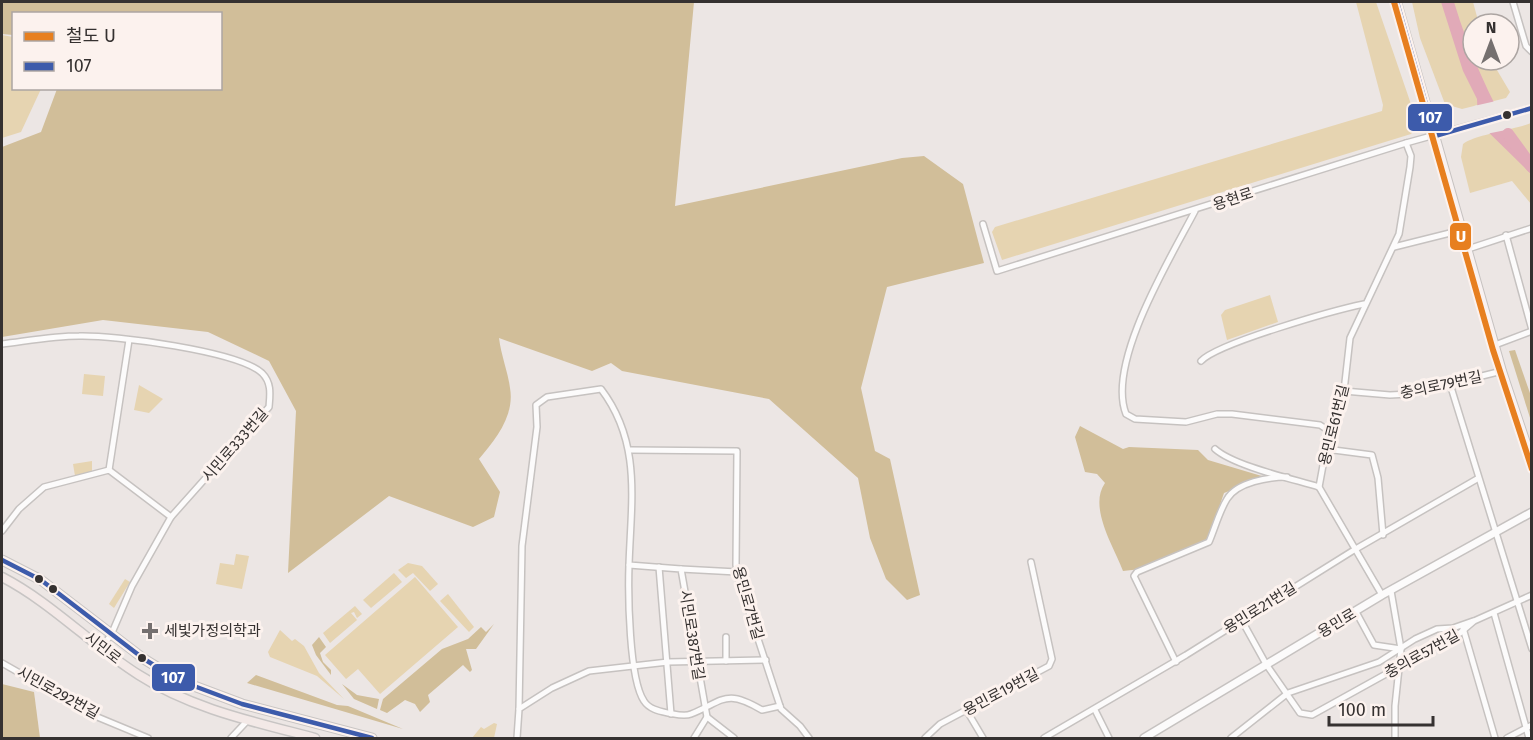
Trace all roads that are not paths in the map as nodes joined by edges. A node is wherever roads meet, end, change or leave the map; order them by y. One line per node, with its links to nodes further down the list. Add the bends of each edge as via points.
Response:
1 (1397, 2): 5 (main road)
2 (1514, 2): 3 (street, via 1526,46)
3 (1532, 52)
4 (1532, 108): 5 (street, 용현로)
5 (1435, 136): 6 (street, 용현로); 10 (main road)
6 (1406, 143): 7 (street, 용현로); 12 (street, 용민로61번길, via 1410,167)
7 (1195, 211): 8 (street, 용현로, via 997,271); 23 (street, via 1136,327 1123,392 1126,414 1135,419 1186,422 1232,414 1320,425)
8 (983, 224)
9 (1532, 228): 11 (street)
10 (1462, 230): 12 (street); 13 (main road)
11 (1506, 235): 13 (street); 15 (street)
12 (1394, 247): 14 (street, 용민로61번길)
13 (1468, 249): 18 (main road)
14 (1364, 304): 19 (street, via 1228,346 1208,353); 22 (street, 용민로61번길, via 1350,338)
15 (1532, 330): 18 (street)
16 (129, 340): 17 (street, 시민로333번길, via 77,336); 28 (street); 33 (street, 시민로333번길, via 238,360 262,373 270,386 270,407)
17 (2, 344)
18 (1495, 345): 20 (main road)
19 (1201, 361)
20 (1502, 370): 21 (street, 충의로79번길); 27 (main road)
21 (1450, 384): 22 (street, 충의로79번길, via 1390,395); 30 (street)
22 (1344, 392): 23 (street, 용민로61번길)
23 (1332, 433): 26 (street, 용민로61번길)
24 (1215, 449): 29 (street, via 1222,455)
25 (630, 450): 40 (street); 43 (street, 용민로7번길, via 737,452); 70 (street, via 626,432 601,389 546,398 537,405 537,437 522,546)
26 (1326, 450): 31 (street, 용민로61번길); 36 (street, via 1372,455)
27 (1532, 461)
28 (109, 470): 33 (street); 34 (street, via 44,487)
29 (1287, 477): 31 (street); 62 (street, via 1264,479 1233,491 1209,542 1134,576)
30 (1477, 479): 35 (street); 36 (street, 용민로21번길)
31 (1319, 487): 37 (street, 용민로61번길)
32 (1532, 512): 35 (street, 용민로)
33 (171, 517): 53 (street, 시민로333번길, via 132,586)
34 (2, 531)
35 (1494, 532): 45 (street, 용민로); 48 (street)
36 (1383, 535): 37 (street, 용민로21번길)
37 (1354, 550): 46 (street, 용민로61번길); 51 (street, 용민로21번길)
38 (2, 560): 53 (main road, 시민로, via 41,580)
39 (1031, 562): 72 (street, 용민로19번길, via 1052,659 1049,666)
40 (629, 565): 41 (street, 시민로387번길); 65 (street)
41 (659, 567): 42 (street, 시민로387번길); 60 (street)
42 (681, 569): 43 (street); 61 (street, 시민로387번길)
43 (737, 572): 58 (street, 용민로7번길)
44 (2, 577): 55 (main road, 시민로, via 54,610)
45 (1391, 591): 46 (street, 용민로); 56 (street)
46 (1382, 595): 49 (street, 용민로)
47 (1532, 595): 48 (street, 충의로57번길)
48 (1516, 602): 50 (street, 충의로57번길); 57 (street)
49 (1356, 612): 56 (street, via 1374,645); 64 (street, 용민로)
50 (1494, 613): 52 (street, 충의로57번길); 76 (street)
51 (1241, 619): 62 (street, 용민로21번길); 64 (street, 충의로57번길)
52 (1463, 627): 56 (street, via 1437,629); 66 (street, 충의로57번길); 92 (street)
53 (111, 635): 55 (street, 시민로333번길); 80 (main road, 시민로, via 194,687 242,704)
54 (726, 637): 59 (street)
55 (101, 648): 75 (main road, 시민로, via 172,694)
56 (1401, 649): 66 (street); 67 (street, via 1354,673)
57 (1532, 649)
58 (765, 660): 59 (street); 69 (street, 용민로7번길)
59 (726, 661): 61 (street)
60 (668, 662): 61 (street); 65 (street); 73 (street)
61 (698, 662): 68 (street, 시민로387번길)
62 (1176, 662): 71 (street, 용민로21번길)
63 (2, 663): 77 (street, 시민로292번길, via 95,716)
64 (1266, 664): 67 (street, 충의로57번길); 89 (street, 용민로)
65 (635, 665): 70 (street, via 581,674); 73 (street, via 639,692 645,703)
66 (1400, 666): 67 (street, 충의로57번길, via 1312,715 1300,712); 91 (street)
67 (1288, 693): 90 (street)
68 (705, 706): 69 (street, via 728,697 762,710); 73 (street, via 690,714); 74 (street, 시민로387번길)
69 (780, 706): 84 (street, 용민로7번길)
70 (519, 709): 81 (street)
71 (1095, 710): 87 (street, 용민로21번길); 88 (street)
72 (967, 711): 85 (street, 용민로19번길, via 940,724); 86 (street)
73 (671, 714)
74 (707, 717): 82 (street); 83 (street)
75 (248, 720): 78 (street); 79 (main road, 시민로)
76 (1529, 726): 93 (street); 94 (street)
77 (148, 738)
78 (231, 738)
79 (315, 738)
80 (372, 738)
81 (517, 738)
82 (694, 738)
83 (734, 738)
84 (809, 738)
85 (925, 738)
86 (983, 738)
87 (1044, 738)
88 (1109, 738)
89 (1144, 738)
90 (1231, 738)
91 (1395, 738)
92 (1495, 738)
93 (1507, 738)
94 (1529, 738)

